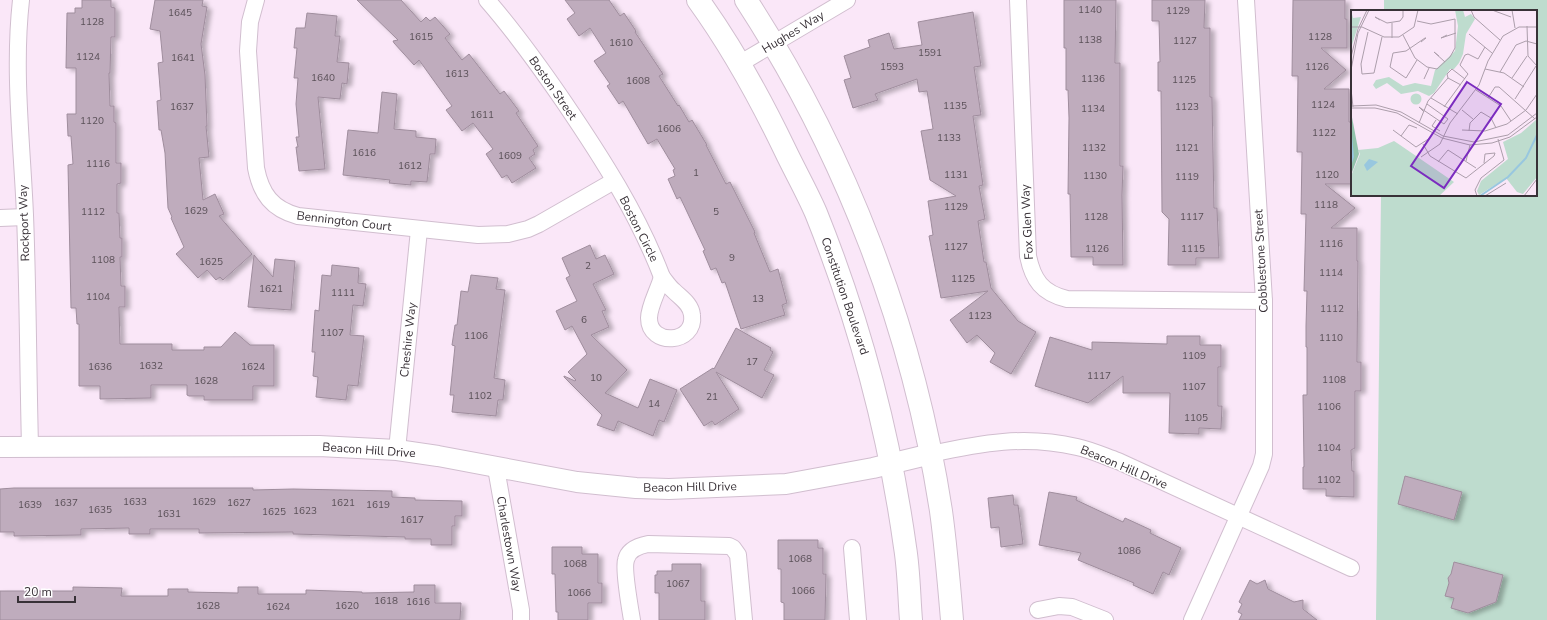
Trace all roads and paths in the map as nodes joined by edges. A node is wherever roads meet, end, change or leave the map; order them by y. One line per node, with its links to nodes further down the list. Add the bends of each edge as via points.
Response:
1 (21, 0): 12 (street, Rockport Way, via 18,49)
2 (256, 0): 14 (street, Bennington Court, via 248,35 248,66 256,168 258,179 267,197 278,208 298,216)
3 (487, 0): 11 (street, Boston Street, via 553,87)
4 (698, 0): 10 (main road, Constitution Boulevard)
5 (746, 0): 9 (main road)
6 (847, 0): 9 (street, Hughes Way)
7 (1018, 0): 16 (street, Fox Glen Way, via 1028,256 1030,268 1041,287 1067,299)
8 (1246, 0): 16 (street, Cobblestone Street)
9 (774, 43): 10 (street, Hughes Way); 20 (main road, via 806,102 862,222 894,309)
10 (739, 64): 21 (main road, Constitution Boulevard, via 768,115 818,218 867,361)
11 (614, 181): 14 (street, Bennington Court, via 553,216 518,232 493,235); 15 (street, Boston Circle, via 651,248)
12 (25, 217): 13 (street); 18 (street, Rockport Way)
13 (0, 218)
14 (420, 230): 19 (street, Cheshire Way)
15 (662, 277)
16 (1264, 301): 23 (street, Cobblestone Street, via 1264,454)
17 (0, 446): 18 (street, Beacon Hill Drive)
18 (30, 446): 19 (street, Beacon Hill Drive, via 319,446)
19 (397, 450): 22 (street, Beacon Hill Drive)
20 (931, 454): 21 (street, Beacon Hill Drive); 23 (street, Beacon Hill Drive, via 996,442 1046,442 1078,447 1118,461); 32 (main road, via 941,511)
21 (892, 463): 22 (street, Beacon Hill Drive, via 786,484 669,489 577,482); 31 (main road, Constitution Boulevard, via 905,548)
22 (496, 468): 27 (street, Charlestown Way)
23 (1238, 517): 25 (street, Beacon Hill Drive); 34 (street, Cobblestone Street)
24 (852, 548): 30 (street)
25 (1351, 568)
26 (1038, 610): 33 (street, via 1072,606)
27 (521, 620)
28 (632, 620): 29 (street, via 625,561 636,548 648,544 733,548 738,555)
29 (744, 620)
30 (858, 620)
31 (911, 620)
32 (952, 620)
33 (1105, 620)
34 (1192, 620)

